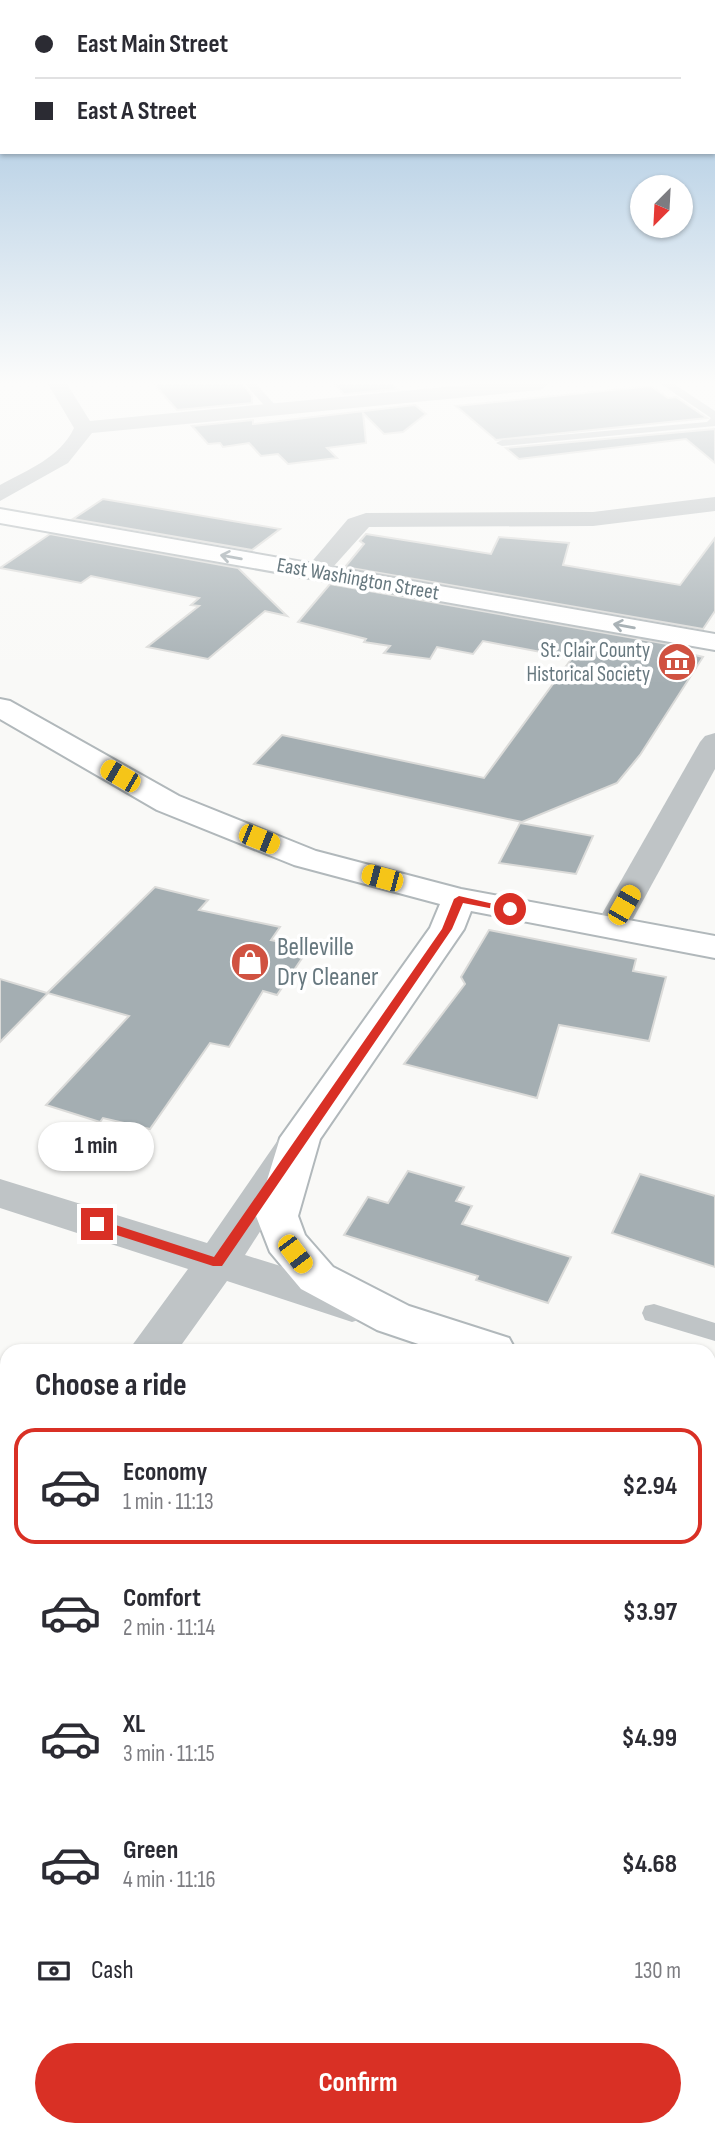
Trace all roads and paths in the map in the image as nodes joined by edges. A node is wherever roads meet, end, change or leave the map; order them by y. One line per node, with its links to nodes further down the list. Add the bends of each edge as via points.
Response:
1 (17, 484): 2 (street)
2 (0, 494)
3 (715, 504): 5 (street, via 593,519 366,520 356,524)
4 (0, 516): 5 (main road, East Washington Street, one-way to 4)
5 (315, 572): 6 (main road, East Washington Street, one-way to 5)
6 (715, 642)
7 (0, 707): 9 (main road, via 168,803 305,858)
8 (715, 743): 10 (street)
9 (459, 899): 10 (main road); 12 (main road, via 447,929)
10 (611, 928): 11 (main road)
11 (715, 947)
12 (300, 1138): 14 (street); 16 (main road, via 277,1216 285,1241 317,1278)
13 (0, 1193): 14 (street)
14 (217, 1262): 16 (street); 18 (street)
15 (654, 1312): 17 (lane)
16 (393, 1318): 19 (main road)
17 (715, 1332)
18 (156, 1344)
19 (473, 1344)

